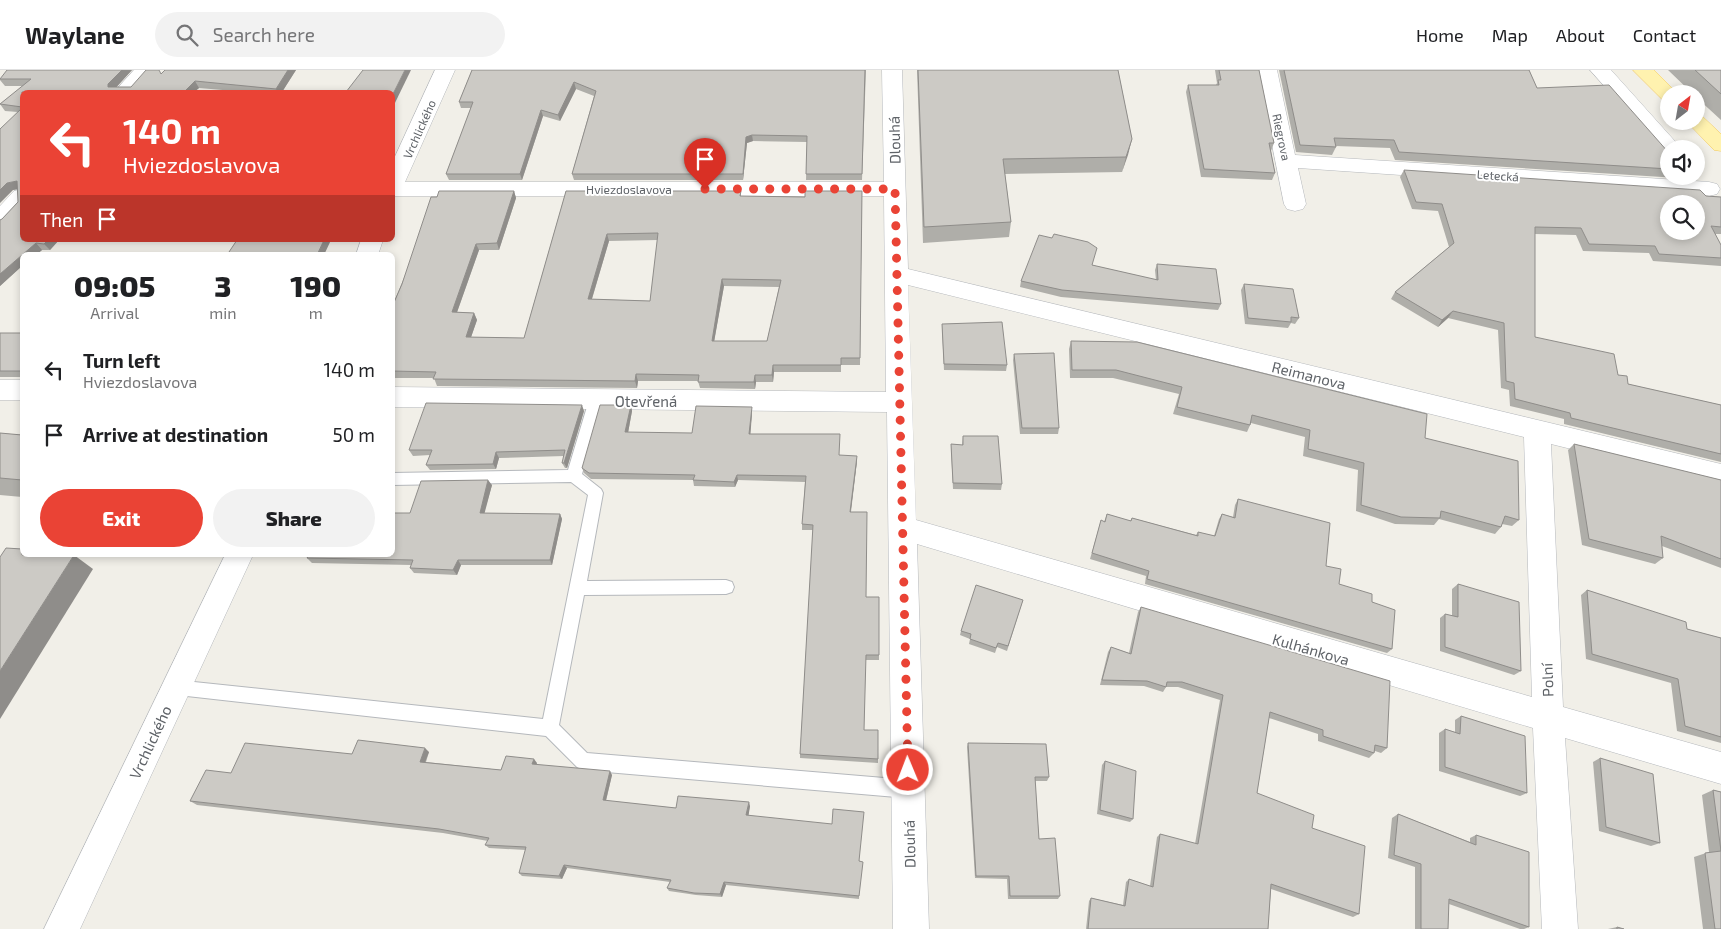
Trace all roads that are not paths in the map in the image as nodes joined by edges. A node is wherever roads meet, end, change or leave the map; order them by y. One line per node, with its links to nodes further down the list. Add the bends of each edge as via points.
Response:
1 (145, 70): 8 (street)
2 (445, 70): 14 (street, Vrchlického)
3 (892, 70): 16 (street, Dlouhá)
4 (1267, 70): 12 (street, Riegrova)
5 (1600, 70): 10 (street)
6 (1643, 70): 7 (main road)
7 (1660, 86)
8 (125, 90)
9 (1705, 130): 11 (main road)
10 (1664, 140)
11 (1721, 145)
12 (1287, 161): 13 (street, Letecká); 18 (street, Riegrova)
13 (1660, 180)
14 (395, 181)
15 (395, 188): 16 (street, Hviezdoslavova)
16 (895, 189): 20 (street, Dlouhá)
17 (20, 198): 19 (street)
18 (1296, 204)
19 (0, 219)
20 (897, 274): 25 (street, Dlouhá); 26 (street, Reimanova)
21 (0, 390): 22 (street)
22 (20, 390)
23 (395, 397): 24 (street, Otevřená)
24 (596, 400): 25 (street, Otevřená); 27 (lane)
25 (900, 402): 30 (street, Dlouhá)
26 (1537, 431): 28 (street, Reimanova); 35 (street, Polní)
27 (574, 476): 29 (lane); 33 (lane, via 596,493)
28 (1721, 476)
29 (395, 479)
30 (902, 528): 35 (street, Kulhánkova); 38 (street, Dlouhá)
31 (237, 557): 34 (street, Vrchlického)
32 (726, 587): 33 (lane)
33 (578, 588): 36 (lane)
34 (175, 688): 36 (lane); 39 (street, Vrchlického)
35 (1548, 719): 37 (street, Kulhánkova); 41 (street, Polní)
36 (550, 728): 38 (lane, via 583,762)
37 (1721, 768)
38 (908, 789): 40 (street, Dlouhá)
39 (62, 929)
40 (911, 929)
41 (1560, 929)

